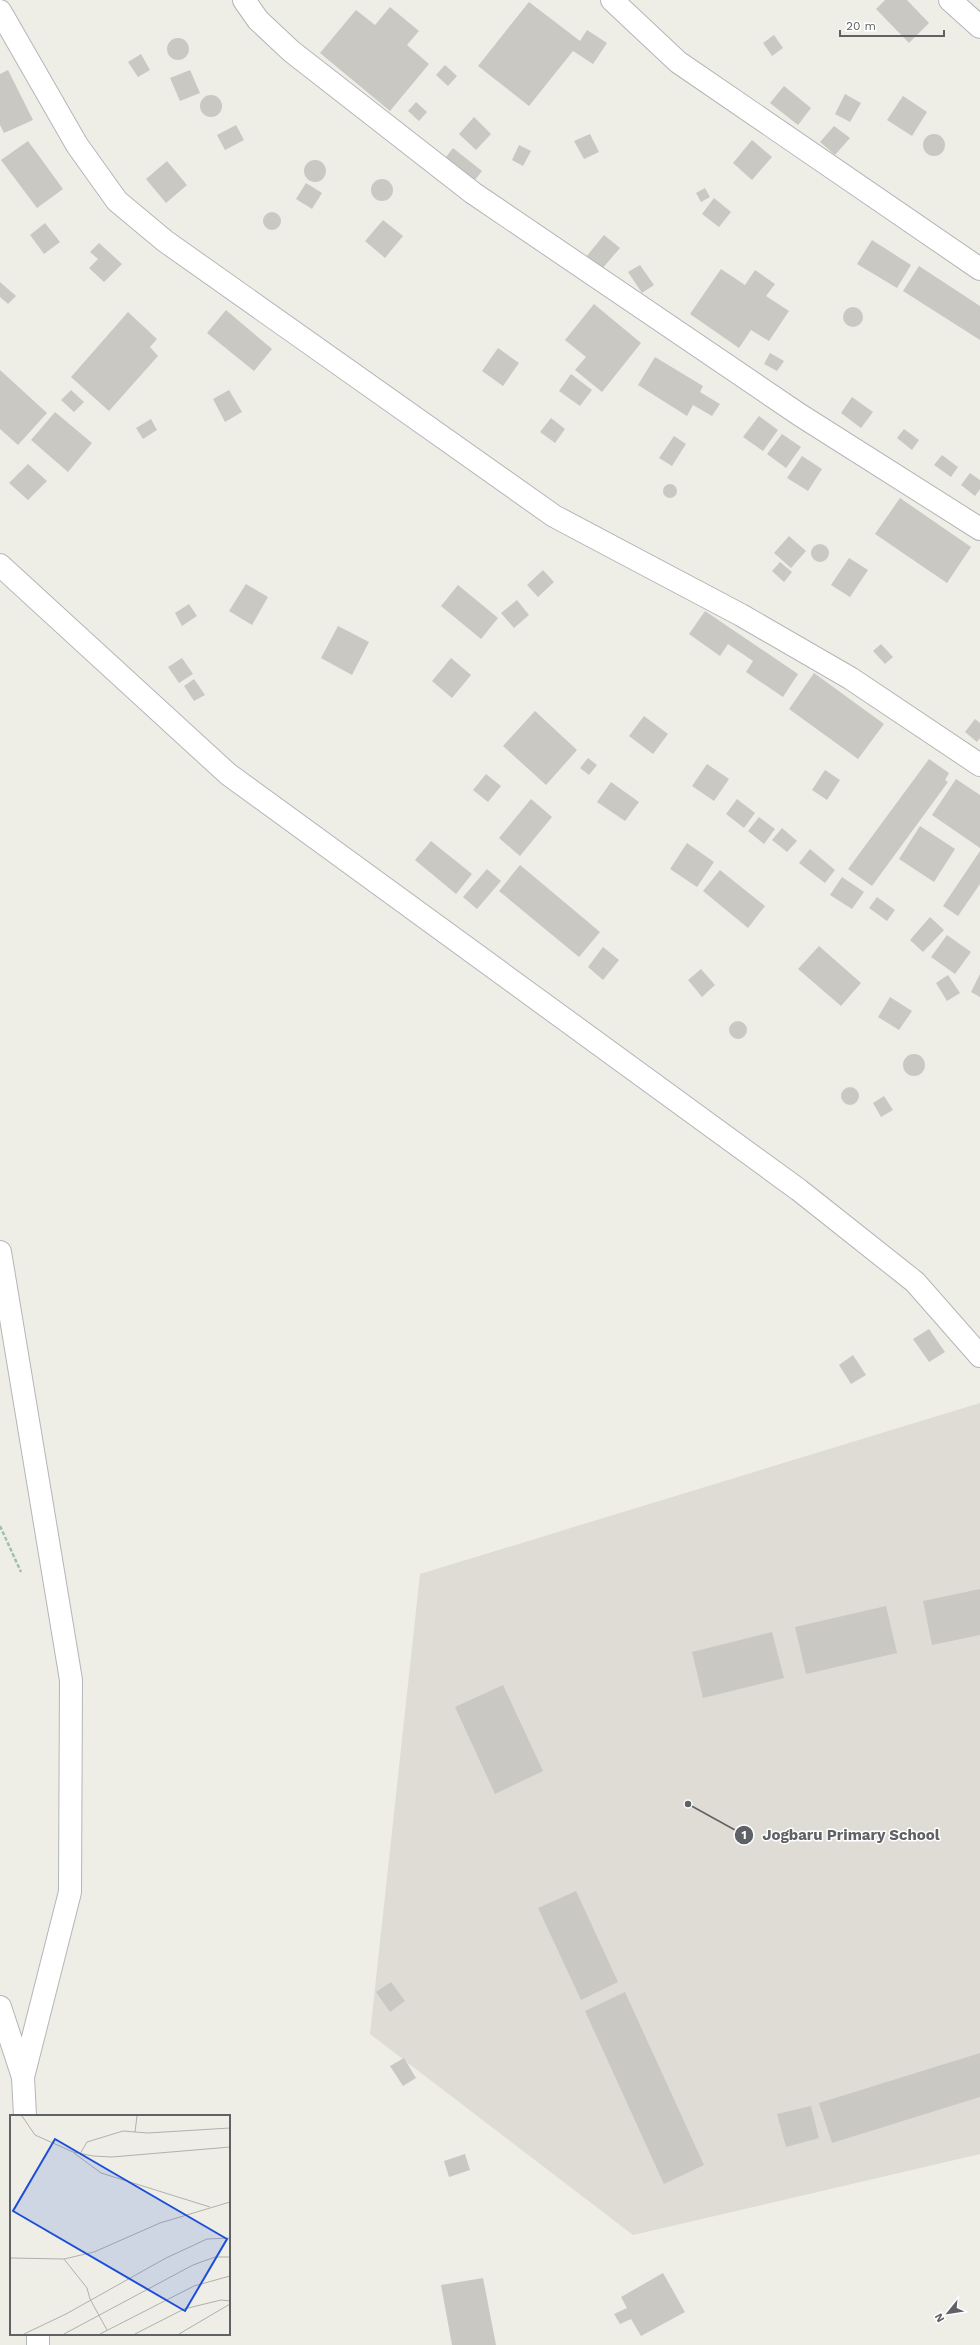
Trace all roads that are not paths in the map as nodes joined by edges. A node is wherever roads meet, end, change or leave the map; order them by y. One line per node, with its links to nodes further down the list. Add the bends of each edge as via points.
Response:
1 (244, 0): 7 (street, via 258,20 291,51 473,193 800,415)
2 (612, 0): 6 (street, via 678,62)
3 (950, 0): 5 (street)
4 (0, 11): 9 (street, via 77,145 116,200 165,241 554,516 741,615 850,678)
5 (980, 27)
6 (980, 269)
7 (980, 529)
8 (0, 565): 11 (street, via 228,774 799,1190 915,1282)
9 (980, 765)
10 (0, 1252): 13 (street, via 71,1680 70,1892)
11 (980, 1356)
12 (0, 2007): 13 (street)
13 (23, 2077): 14 (street)
14 (25, 2115)

